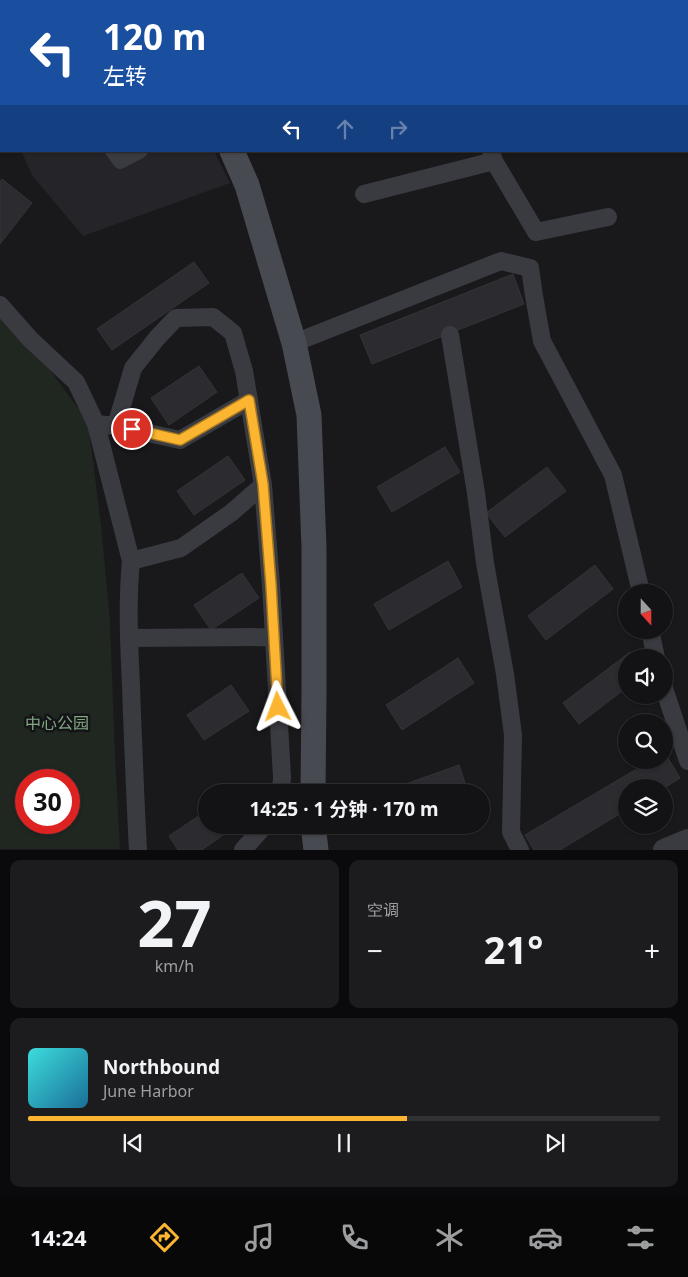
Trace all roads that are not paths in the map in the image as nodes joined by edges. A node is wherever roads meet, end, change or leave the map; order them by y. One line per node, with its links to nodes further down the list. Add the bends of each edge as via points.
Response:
1 (113, 152): 2 (street, via 120,162)
2 (139, 152)
3 (232, 152): 9 (main road, via 247,185)
4 (492, 156): 5 (street); 6 (street, via 536,232)
5 (364, 194)
6 (608, 217)
7 (0, 305): 11 (street, via 30,339 76,382)
8 (450, 335): 28 (street, via 485,563 506,674 512,735 511,832)
9 (294, 343): 15 (street, via 501,261 530,268 542,341 613,475); 21 (main road, via 309,415 314,548)
10 (249, 400): 12 (street, via 180,440); 12 (street, via 233,333 213,317 176,318 132,368); 13 (street)
11 (96, 424): 12 (street); 14 (street)
12 (116, 426)
13 (263, 484): 14 (street, via 231,513 181,548); 16 (street)
14 (131, 561): 17 (street)
15 (640, 584)
16 (274, 637): 17 (street); 20 (street)
17 (130, 638): 25 (street)
18 (669, 704): 19 (street)
19 (688, 761)
20 (282, 784)
21 (312, 784)
22 (257, 834): 26 (street)
23 (314, 834): 27 (main road)
24 (688, 840): 29 (street)
25 (138, 850)
26 (243, 850)
27 (316, 850)
28 (520, 850)
29 (664, 850)

